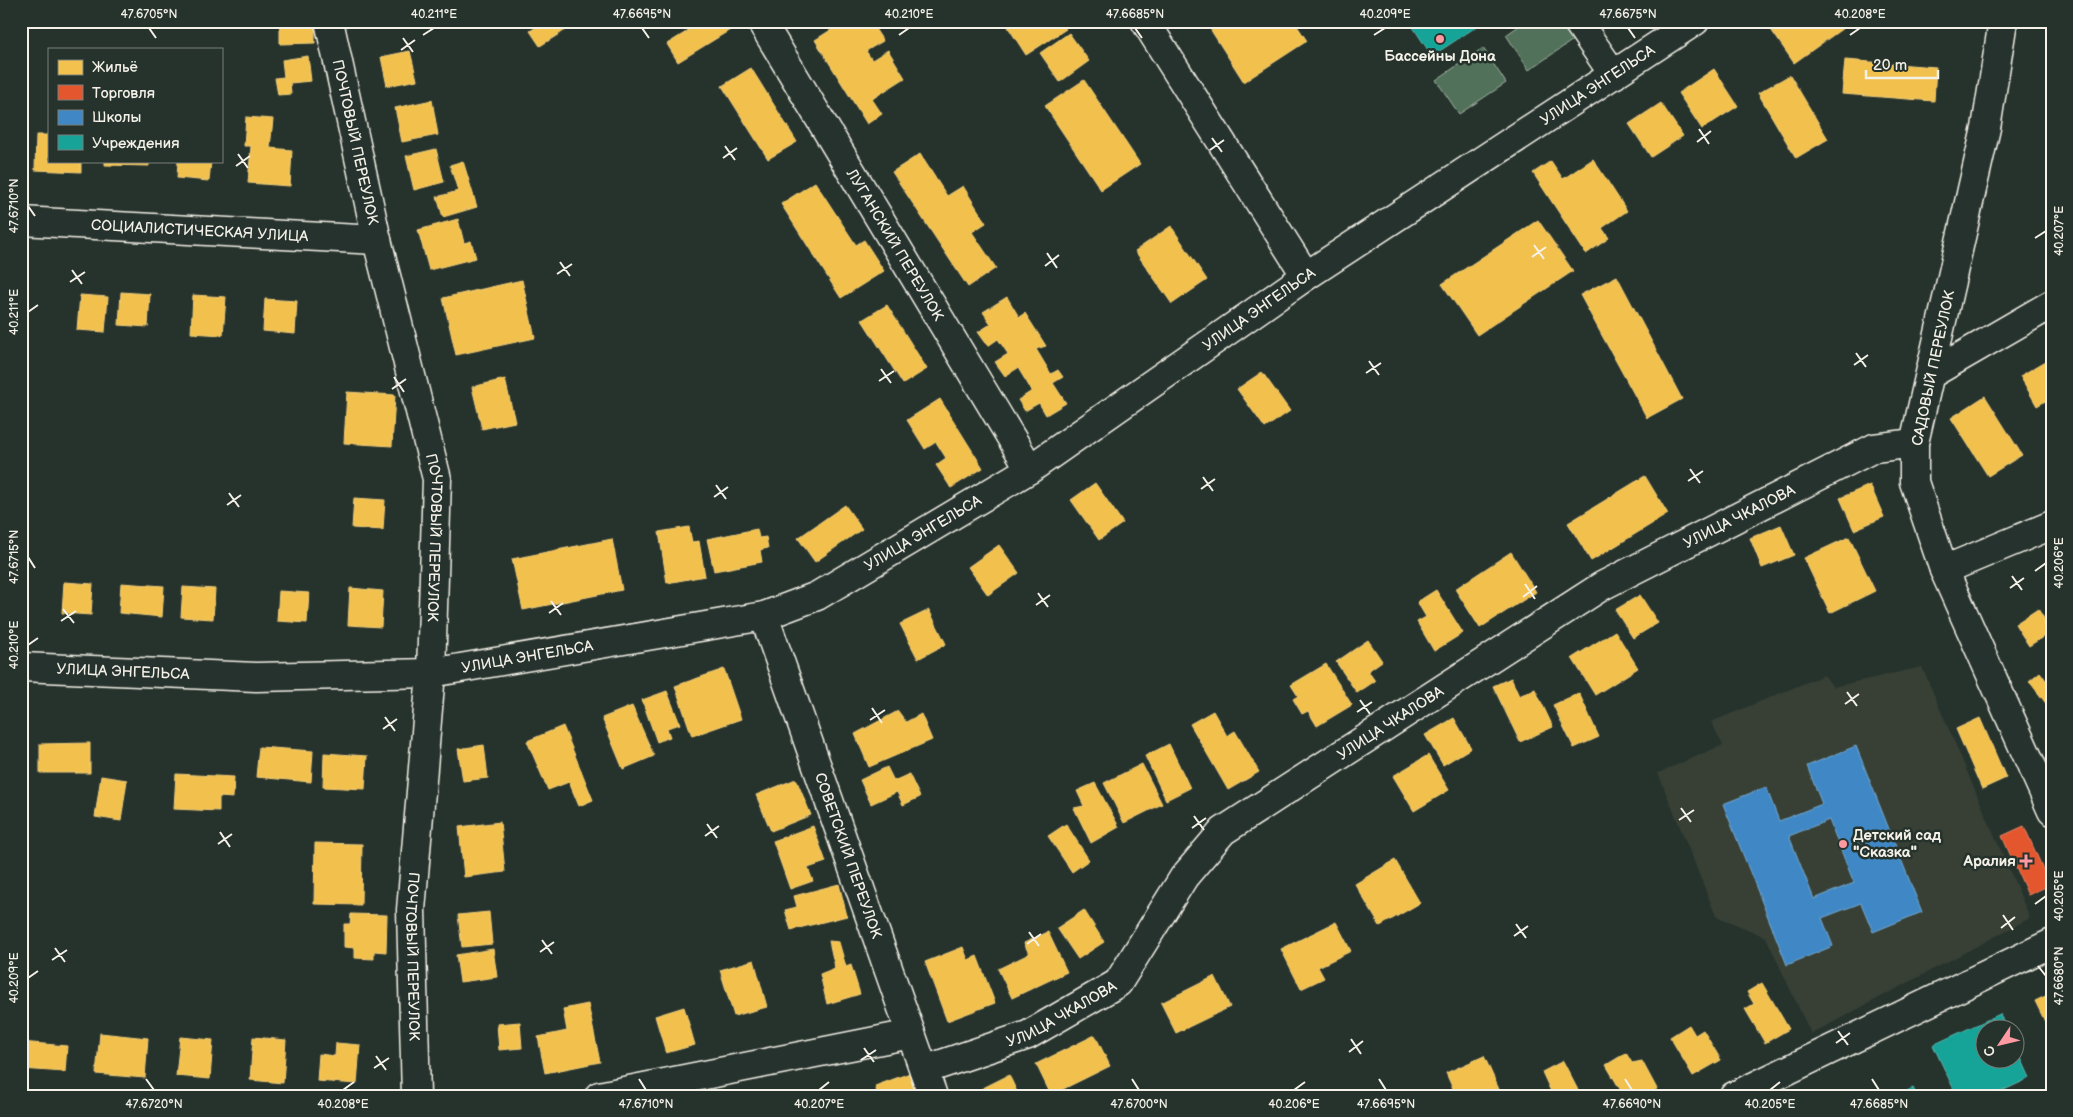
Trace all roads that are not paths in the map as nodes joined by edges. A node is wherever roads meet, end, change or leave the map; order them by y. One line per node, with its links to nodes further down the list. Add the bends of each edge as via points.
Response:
1 (329, 21): 9 (street, ПОЧТОВЫЙ ПЕРЕУЛОК)
2 (761, 21): 14 (street, ЛУГАНСКИЙ ПЕРЕУЛОК)
3 (1145, 21): 10 (street)
4 (1577, 21): 7 (street)
5 (1696, 21): 7 (street, УЛИЦА ЭНГЕЛЬСА)
6 (2003, 21): 12 (street, САДОВЫЙ ПЕРЕУЛОК, via 1986,128)
7 (1614, 75): 10 (street, УЛИЦА ЭНГЕЛЬСА)
8 (21, 222): 9 (street, СОЦИАЛИСТИЧЕСКАЯ УЛИЦА)
9 (377, 240): 19 (street, ПОЧТОВЫЙ ПЕРЕУЛОК, via 436,478)
10 (1306, 276): 14 (street, УЛИЦА ЭНГЕЛЬСА)
11 (2052, 304): 12 (street)
12 (1931, 374): 13 (street, САДОВЫЙ ПЕРЕУЛОК)
13 (1914, 443): 16 (street, САДОВЫЙ ПЕРЕУЛОК, via 1914,482); 23 (street, УЛИЦА ЧКАЛОВА, via 1874,448 1602,586 1223,831 1184,877 1118,983 1028,1035)
14 (1030, 469): 17 (street, УЛИЦА ЭНГЕЛЬСА, via 817,596)
15 (2052, 525): 16 (street)
16 (1944, 570): 20 (street, САДОВЫЙ ПЕРЕУЛОК)
17 (764, 616): 19 (street, УЛИЦА ЭНГЕЛЬСА); 22 (street, СОВЕТСКИЙ ПЕРЕУЛОК)
18 (21, 667): 19 (street, УЛИЦА ЭНГЕЛЬСА, via 256,677)
19 (431, 674): 24 (street, ПОЧТОВЫЙ ПЕРЕУЛОК, via 411,910)
20 (2052, 812)
21 (2052, 943): 27 (street)
22 (911, 1034): 23 (street, СОВЕТСКИЙ ПЕРЕУЛОК); 25 (street)
23 (924, 1070): 26 (street, СОВЕТСКИЙ ПЕРЕУЛОК)
24 (416, 1096)
25 (599, 1096)
26 (933, 1096)
27 (1734, 1096)

